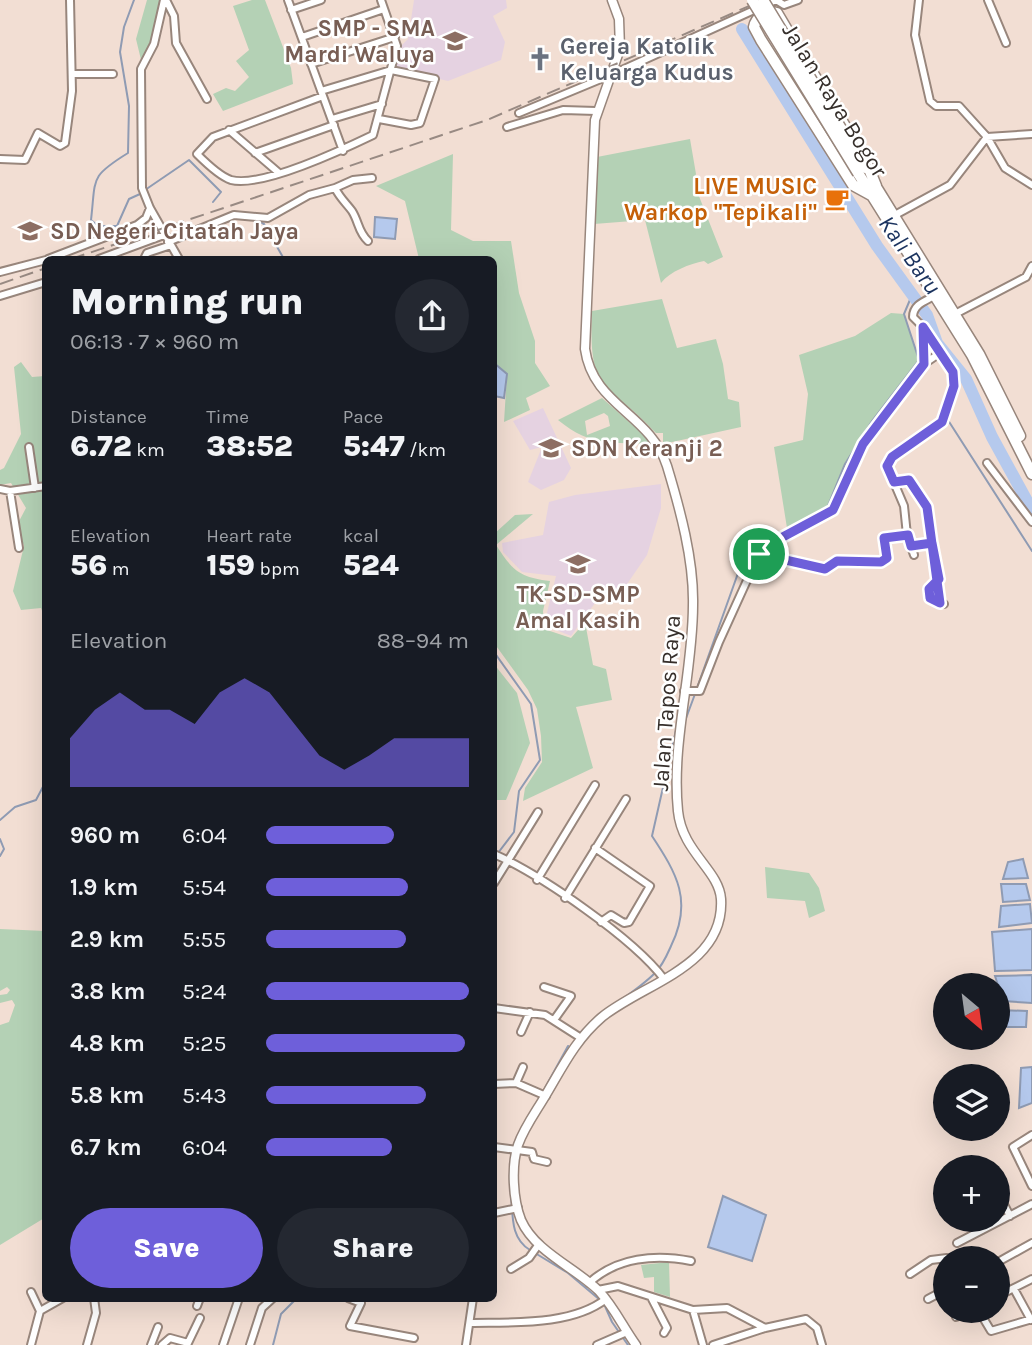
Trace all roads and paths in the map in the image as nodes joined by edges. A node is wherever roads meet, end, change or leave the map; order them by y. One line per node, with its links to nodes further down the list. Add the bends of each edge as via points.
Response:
1 (70, 0): 20 (street)
2 (165, 0): 24 (street, via 174,16 176,43); 45 (street, via 154,44 141,69 142,188)
3 (288, 0): 13 (street)
4 (321, 0): 13 (street)
5 (381, 0): 12 (street)
6 (612, 0): 22 (main road, Jalan Tapos Raya, via 620,31)
7 (752, 0): 38 (highway, Jalan Raya Bogor, bridge)
8 (798, 0): 11 (street, via 784,5)
9 (919, 0): 33 (street, via 915,35 930,100 936,106 959,106)
10 (988, 0): 17 (street)
11 (767, 1): 14 (street); 22 (street); 38 (highway, Jalan Raya Bogor, bridge)
12 (384, 9): 15 (street); 16 (street)
13 (291, 10): 15 (street)
14 (776, 13): 44 (highway, via 865,159); 44 (highway, via 759,18 754,27 757,33 853,185)
15 (302, 37): 18 (street)
16 (395, 37): 18 (street); 19 (street)
17 (1006, 43)
18 (312, 64): 23 (street)
19 (391, 70): 23 (street); 25 (street); 28 (street, via 435,79 421,122 411,125)
20 (72, 74): 21 (street); 36 (street, via 65,144 60,146 38,133 25,160)
21 (113, 74)
22 (613, 74): 26 (main road, Jalan Tapos Raya); 27 (street)
23 (322, 93): 29 (street); 31 (street)
24 (207, 99)
25 (382, 104): 28 (street); 29 (street)
26 (596, 111): 30 (street, via 563,110); 80 (main road, Jalan Tapos Raya, via 587,259 587,362 597,386 654,438 667,466 693,582)
27 (519, 113)
28 (379, 119): 34 (street, via 373,135)
29 (333, 122): 34 (street); 35 (street)
30 (507, 127)
31 (229, 130): 35 (street); 40 (street, via 213,136 197,154 231,180)
32 (1032, 134): 33 (street)
33 (987, 137): 42 (street, via 1005,168); 46 (street, via 950,185)
34 (343, 151): 39 (street)
35 (255, 153): 37 (street)
36 (0, 159)
37 (267, 163): 39 (street); 40 (street)
38 (861, 171): 44 (highway, Jalan Raya Bogor)
39 (279, 173): 40 (street)
40 (256, 177)
41 (372, 178): 43 (street)
42 (1032, 185)
43 (335, 188): 47 (street, via 309,195 268,218 231,216); 48 (street)
44 (874, 191): 46 (highway, Jalan Raya Bogor)
45 (150, 208): 47 (street); 50 (street, via 137,225)
46 (889, 212): 58 (highway, Jalan Raya Bogor)
47 (168, 241): 49 (street); 51 (street); 52 (street)
48 (368, 242)
49 (115, 255)
50 (57, 256)
51 (146, 256)
52 (177, 256)
53 (42, 261): 55 (street)
54 (1032, 267): 59 (street, via 1026,276)
55 (0, 272)
56 (42, 283): 57 (street)
57 (0, 296)
58 (935, 296): 59 (highway, Jalan Raya Bogor); 60 (street, via 915,308 913,317); 66 (highway, Jalan Raya Bogor, via 972,355)
59 (955, 313): 64 (highway, Jalan Raya Bogor)
60 (923, 327): 61 (street); 62 (street)
61 (940, 353): 62 (street); 67 (street, via 955,380 944,418 888,463)
62 (924, 364): 77 (street, via 863,444 833,510)
63 (29, 447): 69 (street)
64 (1032, 461)
65 (987, 463): 72 (street)
66 (1032, 474)
67 (894, 482): 73 (street, via 904,506); 74 (street, via 909,480 924,503)
68 (42, 487): 69 (street)
69 (35, 488): 71 (street)
70 (0, 489): 71 (street)
71 (10, 491): 76 (street)
72 (1032, 522)
73 (908, 535): 75 (street); 77 (street, via 884,538 887,558 881,562 837,561 825,569)
74 (932, 543): 75 (street); 79 (street, via 939,579 929,589 930,598)
75 (911, 546): 78 (street)
76 (19, 548)
77 (759, 554): 80 (street)
78 (914, 555)
79 (942, 603)
80 (691, 692): 91 (main road, Jalan Tapos Raya, via 680,727 677,793 682,829 696,858 716,881 721,898 719,921 709,944 689,964)
81 (595, 785): 88 (street)
82 (626, 799): 84 (street)
83 (538, 812): 86 (street)
84 (594, 848): 89 (street); 90 (street, via 650,886 629,922 611,915)
85 (497, 856): 86 (street)
86 (505, 860): 87 (street); 88 (street)
87 (497, 877)
88 (537, 880): 89 (street)
89 (565, 898): 90 (street)
90 (601, 922): 91 (street)
91 (662, 976): 97 (main road, Jalan Tapos Raya)
92 (544, 988): 95 (street, via 571,996)
93 (497, 1008): 94 (street)
94 (530, 1012): 95 (street); 96 (street)
95 (554, 1020): 97 (street)
96 (521, 1032)
97 (577, 1035): 101 (main road, Jalan Tapos Raya)
98 (523, 1067): 99 (street)
99 (516, 1083): 100 (street); 101 (street)
100 (497, 1084)
101 (543, 1095): 104 (main road, Jalan Tapos Raya)
102 (1032, 1135): 106 (street, via 1013,1147)
103 (497, 1148): 104 (street)
104 (513, 1151): 105 (street, via 533,1153 534,1159); 108 (main road)
105 (547, 1162)
106 (1031, 1183)
107 (1032, 1204): 110 (street)
108 (516, 1208): 109 (street); 114 (main road)
109 (497, 1212)
110 (1010, 1216)
111 (977, 1232): 112 (street)
112 (957, 1243)
113 (1032, 1243): 115 (street)
114 (537, 1246): 118 (street, via 531,1256); 121 (main road)
115 (1010, 1255)
116 (933, 1260): 119 (street)
117 (691, 1261): 121 (street, via 663,1258 626,1263 605,1270)
118 (511, 1269)
119 (910, 1274)
120 (1032, 1279): 122 (street)
121 (590, 1283): 123 (main road)
122 (1014, 1289): 124 (street); 139 (street)
123 (598, 1290): 127 (street, via 614,1285); 128 (main road)
124 (1010, 1291)
125 (31, 1292): 137 (street)
126 (933, 1296): 129 (street)
127 (650, 1297): 136 (street); 145 (street, via 667,1328)
128 (606, 1299): 140 (street, via 583,1312 557,1318); 144 (main road)
129 (928, 1299)
130 (56, 1302): 137 (street)
131 (95, 1302): 149 (street)
132 (238, 1302): 152 (street)
133 (269, 1302): 153 (street, via 262,1308)
134 (358, 1302): 146 (street, via 350,1326)
135 (473, 1302): 140 (street)
136 (693, 1310): 143 (street, via 727,1308); 157 (street)
137 (40, 1311): 148 (street)
138 (200, 1318): 147 (street)
139 (1032, 1320): 141 (street, via 991,1331)
140 (470, 1323): 154 (street)
141 (986, 1323)
142 (158, 1327): 150 (street)
143 (765, 1328): 158 (street); 159 (street, via 806,1319 813,1322)
144 (626, 1333): 155 (street); 156 (main road)
145 (664, 1333)
146 (414, 1338)
147 (187, 1344): 151 (street, via 170,1338)
148 (31, 1345)
149 (87, 1345)
150 (151, 1345)
151 (162, 1345)
152 (223, 1345)
153 (250, 1345)
154 (466, 1345)
155 (597, 1345)
156 (636, 1345)
157 (703, 1345)
158 (713, 1345)
159 (822, 1345)

